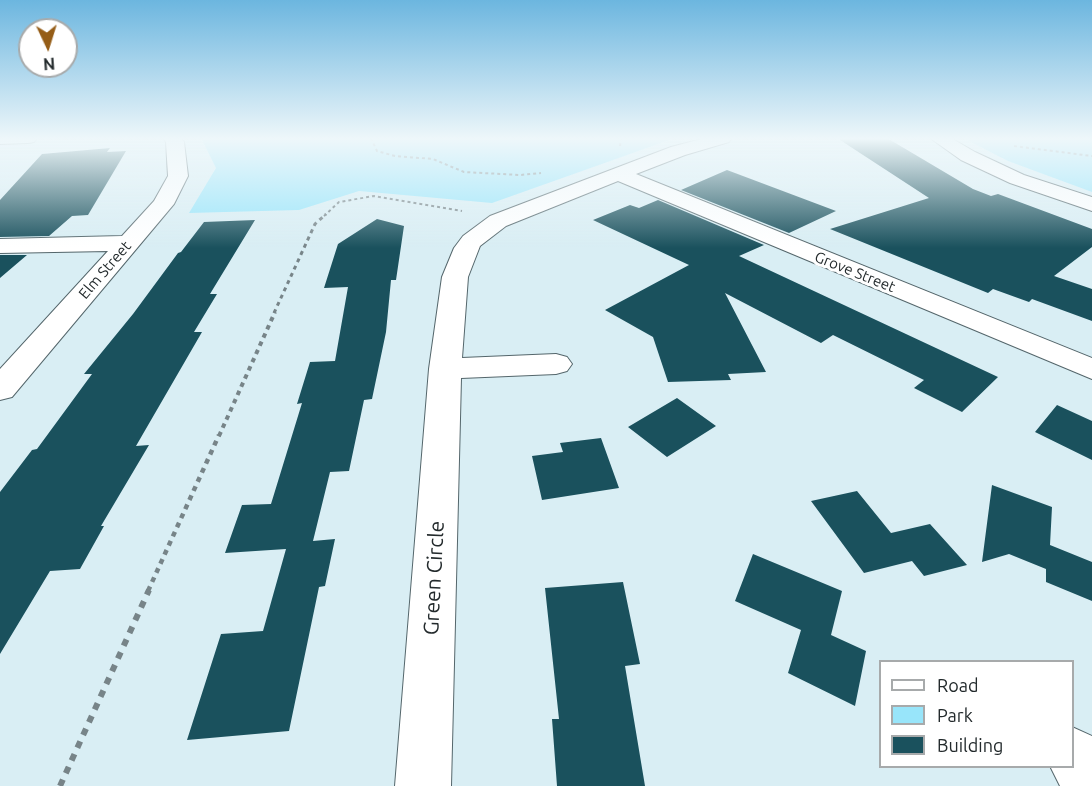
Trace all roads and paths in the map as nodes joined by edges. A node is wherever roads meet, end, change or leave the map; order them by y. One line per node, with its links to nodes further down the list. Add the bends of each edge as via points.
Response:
1 (178, 175): 9 (street, Elm Street, via 163,204)
2 (502, 175): 3 (path)
3 (530, 175)
4 (591, 175): 8 (street, Green Circle)
5 (650, 175): 13 (street, Grove Street)
6 (1010, 175): 7 (street)
7 (1092, 204)
8 (504, 218): 12 (street, Green Circle, via 488,226 466,248 456,277); 17 (path, via 374,196 339,202 315,224)
9 (129, 243): 10 (street); 14 (street, Elm Street)
10 (0, 246)
11 (556, 364): 12 (street)
12 (444, 369): 18 (street, Green Circle)
13 (1092, 369)
14 (0, 389)
15 (1074, 757): 16 (street)
16 (1092, 785)
17 (60, 786)
18 (423, 786)

